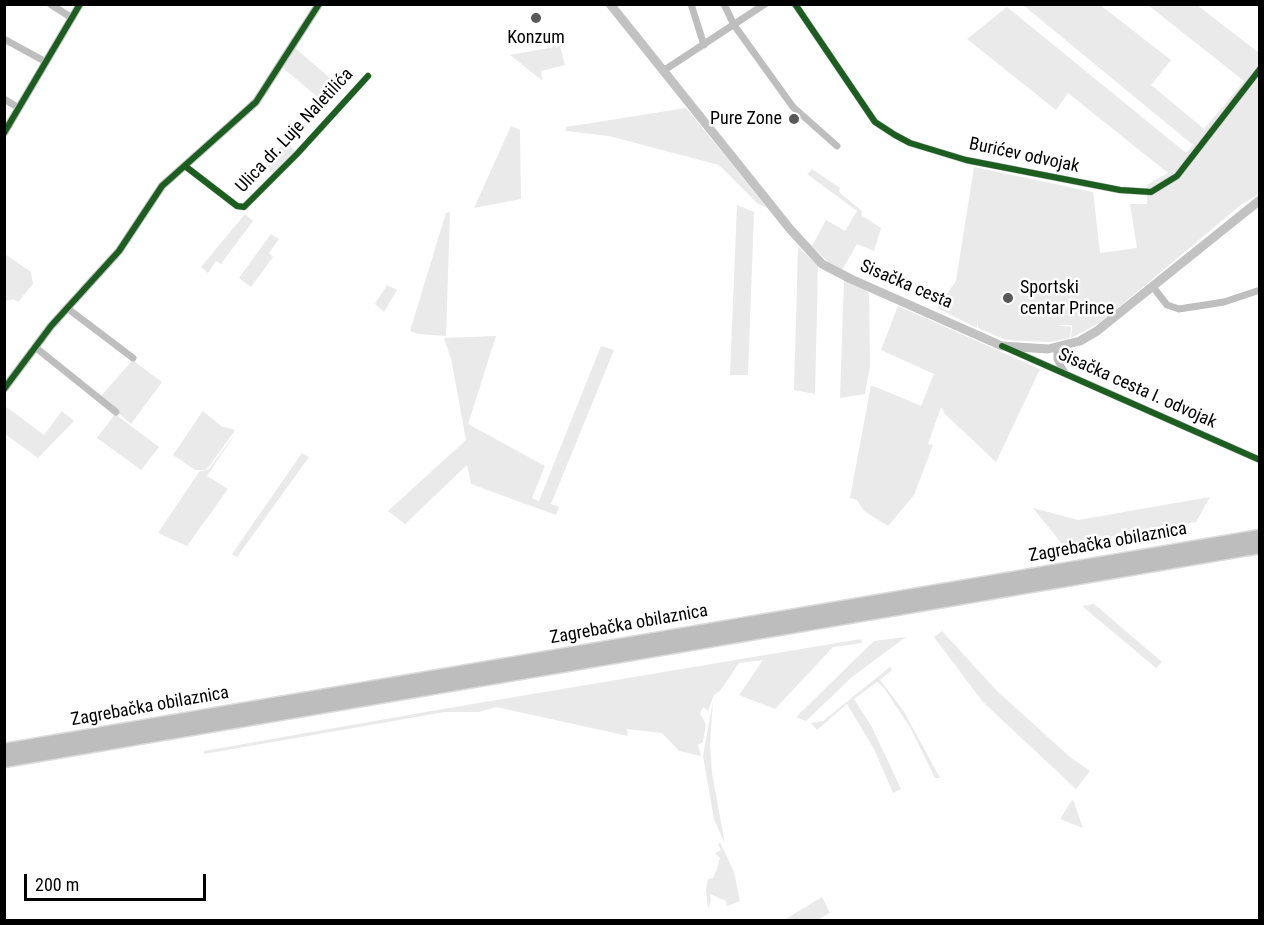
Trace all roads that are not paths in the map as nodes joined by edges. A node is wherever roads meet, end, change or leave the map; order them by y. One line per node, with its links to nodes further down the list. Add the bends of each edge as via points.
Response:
1 (50, 4): 9 (street)
2 (80, 4): 9 (street)
3 (319, 4): 21 (street, via 256,102)
4 (610, 4): 15 (main road, Sisačka cesta)
5 (691, 4): 12 (street)
6 (724, 4): 10 (street)
7 (765, 4): 10 (street)
8 (795, 4): 14 (street, Burićev odvojak, via 875,122 895,135 966,160 1120,190 1151,192 1177,176)
9 (72, 18): 13 (street)
10 (734, 25): 12 (street); 20 (street, via 793,107)
11 (4, 39): 13 (street)
12 (704, 45): 15 (street)
13 (46, 62): 18 (street)
14 (1260, 69)
15 (663, 71): 26 (main road, Sisačka cesta, via 822,264)
16 (368, 76): 21 (street, Ulica dr. Luje Naletilića, via 244,207 237,206)
17 (4, 99): 18 (street)
18 (20, 108): 19 (street)
19 (4, 133)
20 (837, 146)
21 (185, 166): 25 (street, via 162,186 119,251)
22 (1260, 200): 23 (main road, Sisačka cesta)
23 (1152, 287): 24 (street, via 1167,305 1179,309 1224,302); 28 (main road, Sisačka cesta, via 1097,331)
24 (1260, 290)
25 (67, 308): 27 (street); 29 (street)
26 (1002, 346): 28 (main road, Sisačka cesta); 30 (street, Sisačka cesta I. odvojak)
27 (35, 347): 31 (street); 32 (street)
28 (1057, 347): 30 (street, via 1057,359)
29 (133, 358)
30 (1066, 374): 33 (street, Sisačka cesta I. odvojak)
31 (4, 389)
32 (116, 412)
33 (1260, 460)
34 (1260, 536): 36 (highway, Zagrebačka obilaznica)
35 (1260, 547): 37 (highway, Zagrebačka obilaznica)
36 (4, 750)
37 (4, 761)

